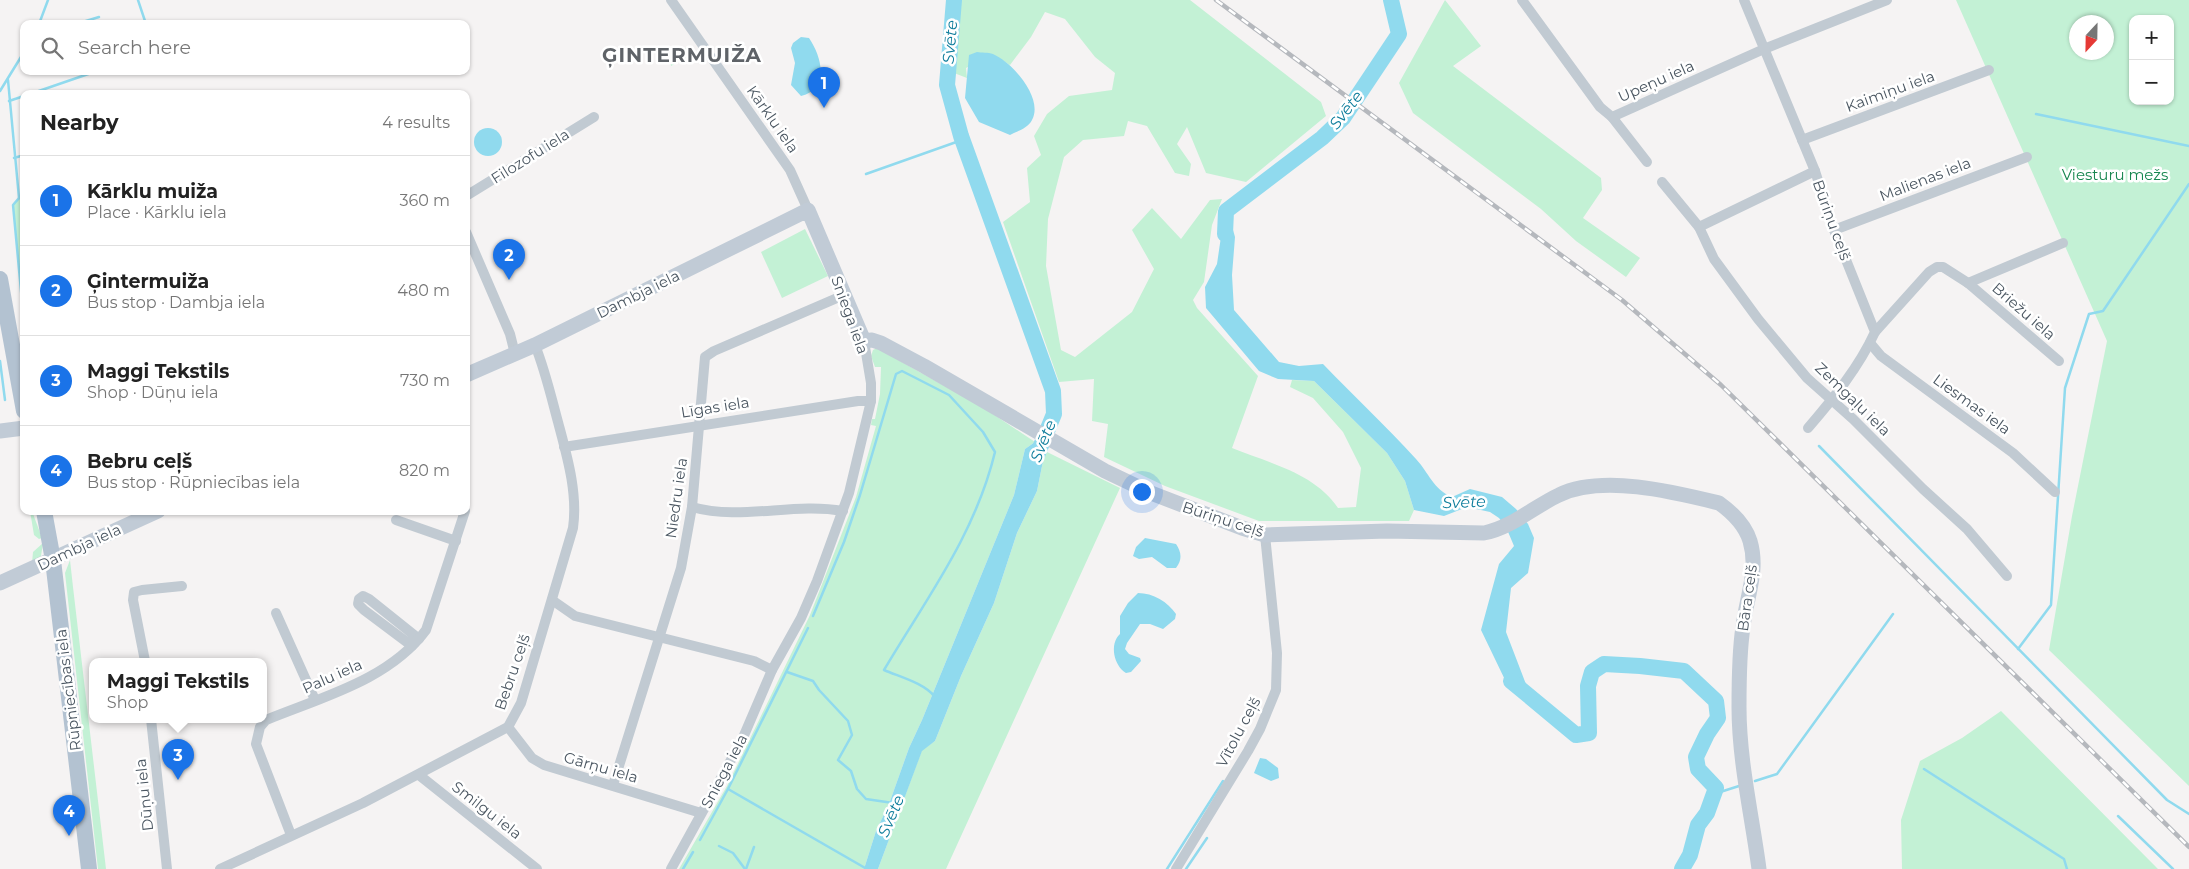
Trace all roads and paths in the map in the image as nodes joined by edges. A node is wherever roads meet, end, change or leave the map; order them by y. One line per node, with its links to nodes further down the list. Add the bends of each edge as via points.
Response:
1 (671, 0): 15 (street, Kārklu iela, via 790,170)
2 (1522, 0): 8 (street, Upeņu iela, via 1600,107)
3 (1744, 0): 5 (street, Būriņu ceļš)
4 (1887, 0): 5 (street, Upeņu iela)
5 (1764, 49): 8 (street, Upeņu iela); 9 (street, Būriņu ceļš)
6 (1989, 70): 9 (street, Kaimiņu iela)
7 (594, 117): 14 (street, Filozofu iela)
8 (1612, 117): 11 (street)
9 (1802, 140): 12 (street, Būriņu ceļš)
10 (2026, 157): 17 (street, Malienas iela)
11 (1647, 162)
12 (1815, 171): 16 (street); 17 (street, Būriņu ceļš)
13 (1662, 182): 16 (street, Zemgaļu iela)
14 (470, 194)
15 (808, 210): 22 (street, Sniega iela); 26 (street, Dambja iela)
16 (1699, 228): 31 (street, Zemgaļu iela, via 1714,259 1758,319 1807,378)
17 (1834, 230): 23 (street, Būriņu ceļš)
18 (470, 241): 27 (street)
19 (2063, 243): 21 (street, Briežu iela)
20 (0, 279): 30 (main road)
21 (1968, 283): 23 (street, Briežu iela, via 1943,267 1937,267); 28 (street, Briežu iela)
22 (844, 295): 24 (street, Sniega iela); 33 (street, Niedru iela, via 705,357)
23 (1875, 332): 25 (street)
24 (864, 341): 32 (street, Sniega iela); 46 (street, Būriņu ceļš, via 881,343 1105,471 1151,493)
25 (1870, 343): 31 (street); 38 (street, Liesmas iela, via 1881,356 2013,453)
26 (534, 345): 27 (street, Dambja iela); 37 (street, Bebru ceļš, via 544,368)
27 (515, 354): 29 (street, Dambja iela)
28 (2059, 361)
29 (470, 372)
30 (20, 388)
31 (1832, 400): 35 (street); 49 (street, Zemgaļu iela, via 1967,529)
32 (871, 401): 33 (street, Līgas iela); 40 (street, Sniega iela)
33 (700, 424): 37 (street, Līgas iela); 39 (street, Niedru iela)
34 (20, 428): 36 (street)
35 (1808, 428)
36 (0, 431)
37 (564, 447): 52 (street, Bebru ceļš, via 574,496 574,518)
38 (2055, 492)
39 (692, 507): 40 (street, via 732,512); 54 (street, Niedru iela, via 681,568)
40 (843, 510): 57 (street, Sniega iela, via 817,581)
41 (45, 515): 48 (main road, Rūpniecības iela)
42 (149, 515): 48 (street, Dambja iela)
43 (464, 515): 47 (street, Palu iela)
44 (396, 520): 47 (street)
45 (1497, 529): 46 (street, Būriņu ceļš, via 1484,533); 75 (street, Bāra ceļš, via 1560,494 1583,486 1605,484 1720,503 1742,524 1750,540 1753,577 1741,640 1740,722)
46 (1265, 535): 74 (street, Vītolu ceļš, via 1277,653 1276,690 1248,751)
47 (456, 541): 55 (street, Palu iela, via 426,630)
48 (53, 560): 50 (street, Dambja iela); 68 (main road, Rūpniecības iela)
49 (2008, 576)
50 (0, 583)
51 (182, 586): 56 (street, via 134,592)
52 (552, 600): 54 (street, via 575,616); 62 (street, Bebru ceļš, via 521,703)
53 (276, 613): 58 (street)
54 (660, 636): 57 (street, via 754,661); 64 (street, Niedru iela)
55 (415, 643): 55 (street, via 364,610 358,604 359,599 363,596 369,598); 58 (street, Palu iela, via 389,666)
56 (144, 658)
57 (772, 670): 65 (street, Sniega iela, via 742,740)
58 (315, 700): 59 (street, Palu iela)
59 (267, 720)
60 (151, 723): 69 (street, Dūņu iela)
61 (264, 723): 66 (street, Palu iela, via 256,735 256,744)
62 (508, 727): 63 (street, Bebru ceļš); 64 (street, Gārņu iela, via 532,758 544,765)
63 (419, 775): 66 (street, Bebru ceļš); 72 (street, Smilgu iela)
64 (613, 785): 65 (street, Gārņu iela)
65 (701, 813): 73 (street, Sniega iela)
66 (290, 835): 67 (street, Bebru ceļš)
67 (243, 858): 70 (street, Bebru ceļš); 71 (street)
68 (89, 869)
69 (167, 869)
70 (220, 869)
71 (248, 869)
72 (537, 869)
73 (671, 869)
74 (1176, 869)
75 (1760, 869)

